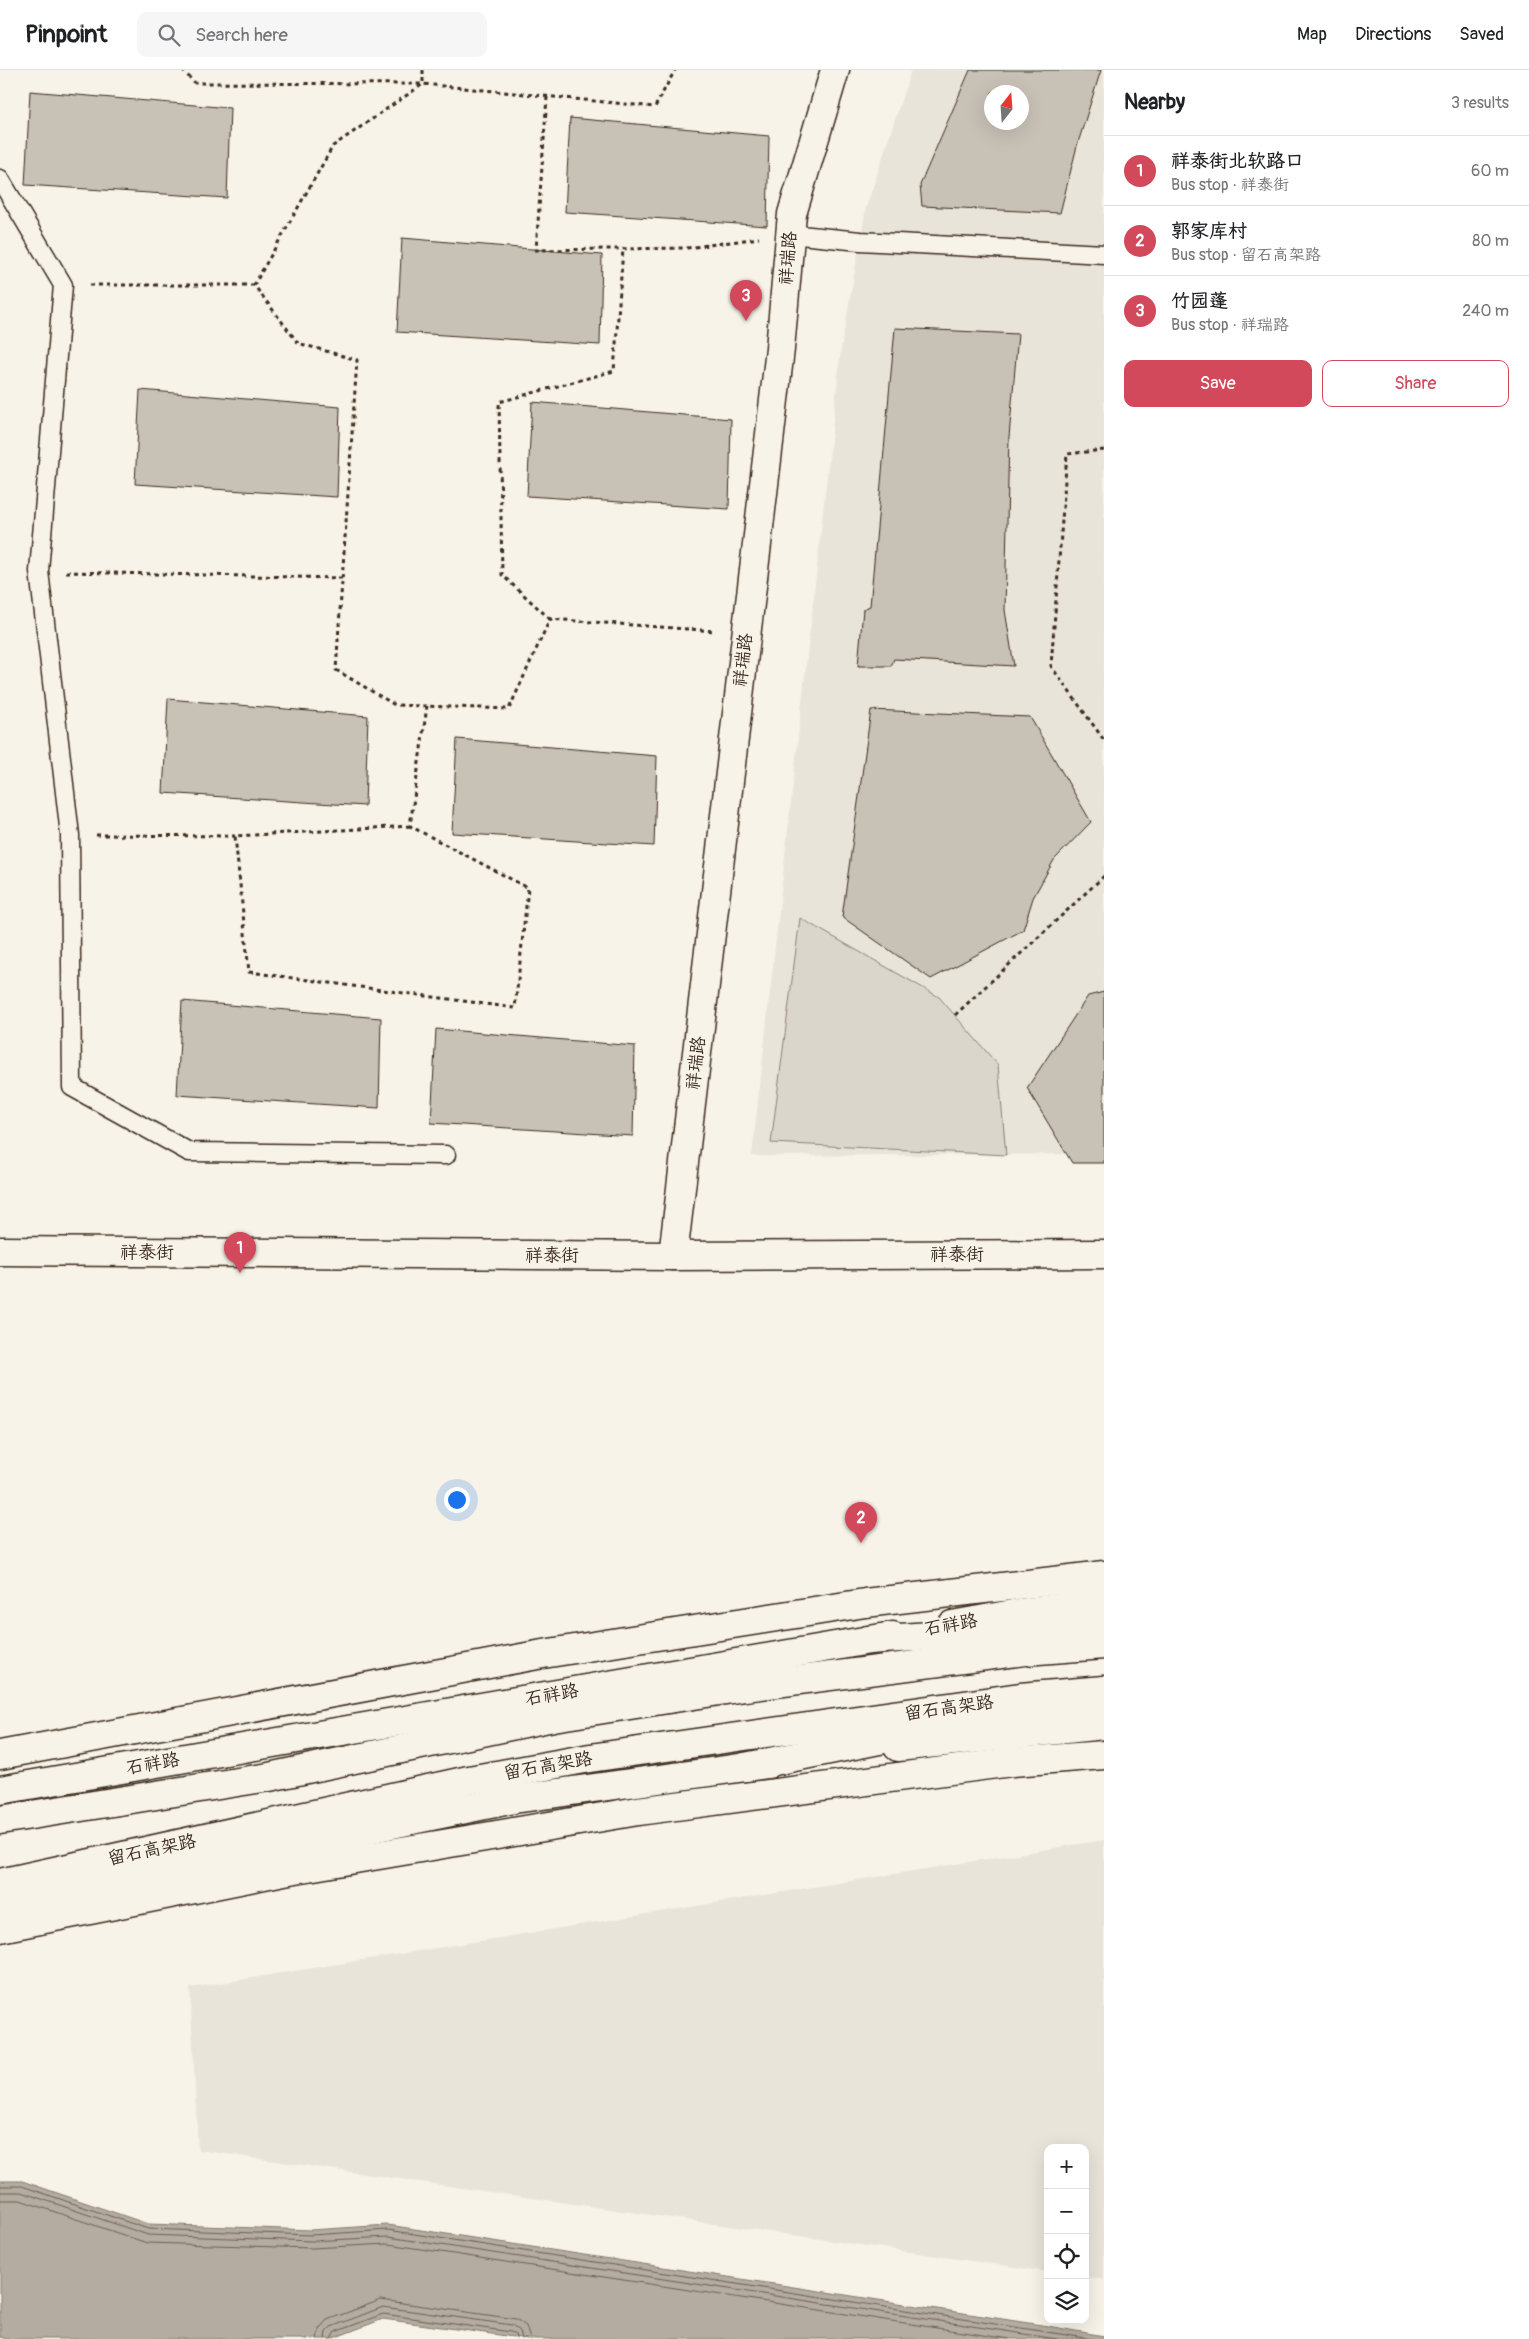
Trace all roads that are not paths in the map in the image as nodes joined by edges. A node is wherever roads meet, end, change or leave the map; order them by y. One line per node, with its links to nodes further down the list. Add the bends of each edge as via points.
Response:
1 (835, 70): 3 (main road, 祥瑞路, via 792,214)
2 (0, 179): 5 (lane, via 63,285 39,571 70,835 72,1087 189,1152)
3 (790, 234): 4 (lane, via 860,241); 8 (main road, 祥瑞路, via 780,349)
4 (1104, 254)
5 (446, 1155)
6 (0, 1251): 8 (main road, 祥泰街)
7 (1104, 1254): 8 (main road, 祥泰街)
8 (673, 1256)
9 (1104, 1575): 17 (main road, via 865,1603 553,1652)
10 (1104, 1602): 12 (main road, 石祥路, via 1013,1614)
11 (1104, 1625): 12 (main road)
12 (868, 1640): 20 (main road, 石祥路)
13 (1104, 1645): 21 (main road, via 1025,1651 745,1686 553,1717 269,1777)
14 (1104, 1690): 22 (main road, 留石高架路, via 1020,1697 590,1758 468,1780)
15 (1104, 1710): 19 (main road, via 964,1723)
16 (1104, 1725): 19 (main road)
17 (0, 1755)
18 (1104, 1755): 24 (main road, via 1012,1762 638,1811 284,1871)
19 (745, 1766): 23 (main road, via 514,1799)
20 (0, 1790)
21 (0, 1820)
22 (0, 1883)
23 (0, 1904)
24 (0, 1928)

